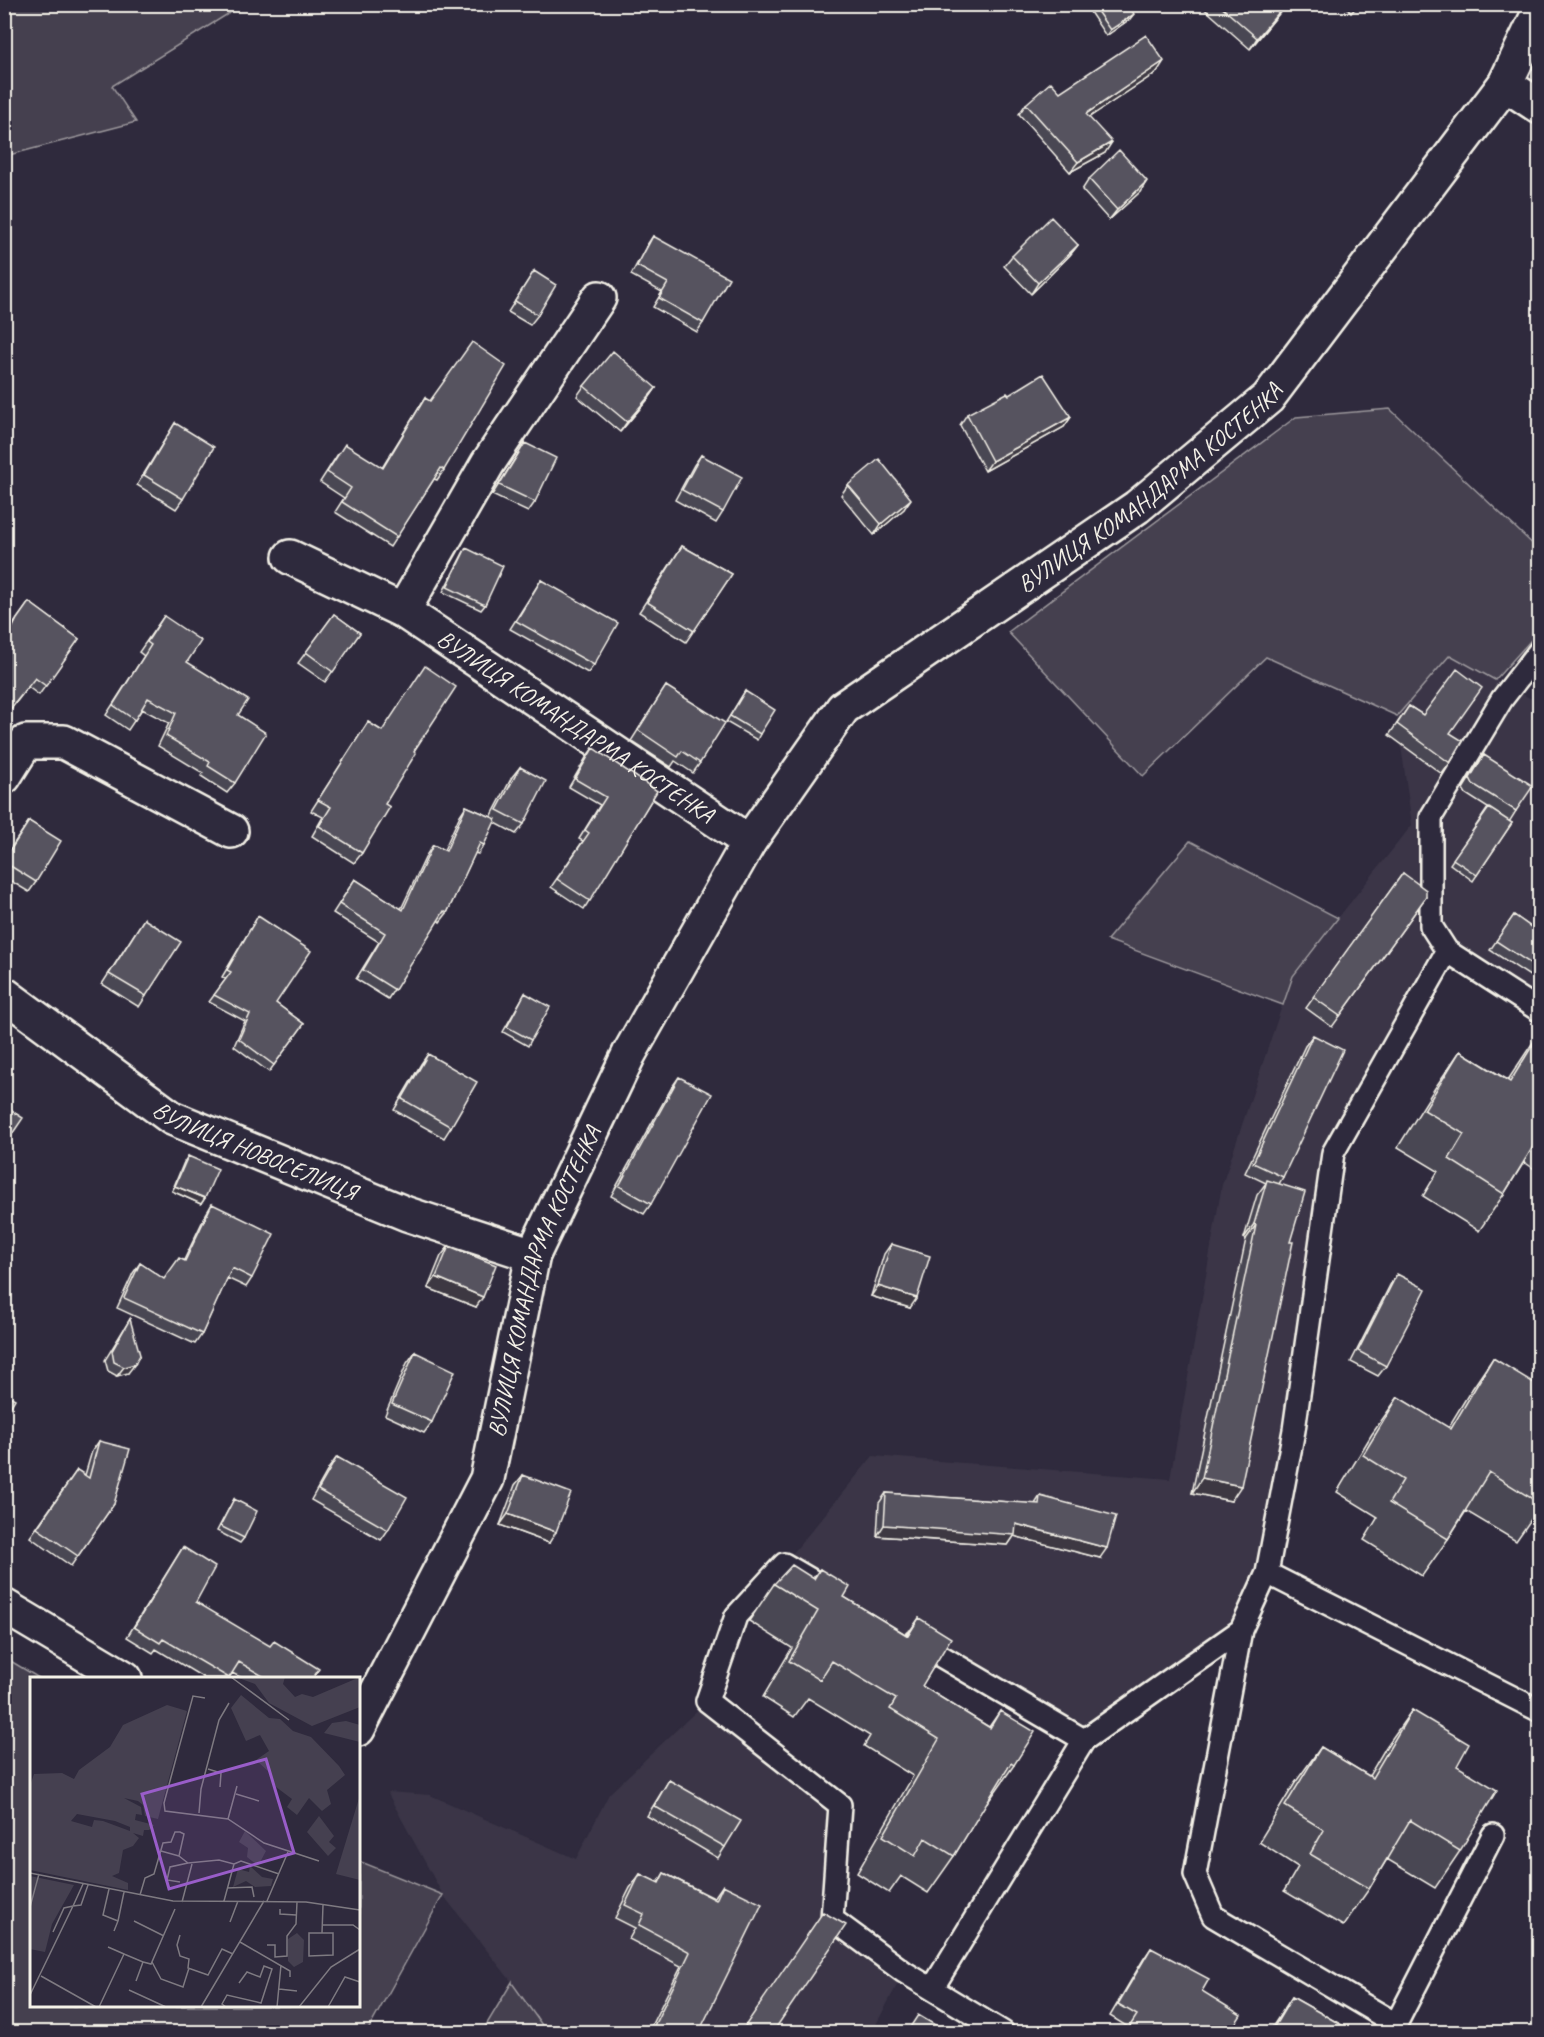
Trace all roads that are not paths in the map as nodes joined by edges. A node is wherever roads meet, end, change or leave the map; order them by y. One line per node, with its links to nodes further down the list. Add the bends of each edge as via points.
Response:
1 (1539, 11): 2 (street, ВУЛИЦЯ КОМАНДАРМА КОСТЕНКА)
2 (1505, 84): 3 (street); 10 (street, ВУЛИЦЯ КОМАНДАРМА КОСТЕНКА, via 1268,398 1137,507 843,708)
3 (1539, 107)
4 (599, 298): 6 (street, via 488,463)
5 (290, 557): 6 (street, ВУЛИЦЯ КОМАНДАРМА КОСТЕНКА)
6 (403, 611): 10 (street, ВУЛИЦЯ КОМАНДАРМА КОСТЕНКА)
7 (1539, 650): 11 (lane, via 1502,699 1431,817 1431,926)
8 (4, 777): 9 (street, via 26,742 64,742)
9 (231, 831)
10 (749, 842): 14 (street, ВУЛИЦЯ КОМАНДАРМА КОСТЕНКА, via 629,1054)
11 (1447, 951): 13 (lane); 15 (lane, via 1333,1153 1294,1430)
12 (4, 994): 14 (street, ВУЛИЦЯ НОВОСЕЛИЦЯ, via 172,1118 407,1214)
13 (1539, 1011)
14 (533, 1256): 22 (street, ВУЛИЦЯ КОМАНДАРМА КОСТЕНКА, via 487,1479)
15 (1267, 1573): 18 (lane); 21 (lane)
16 (825, 1589): 25 (lane, via 784,1564 736,1616 707,1701 840,1805 832,1919)
17 (4, 1606): 20 (street)
18 (1241, 1630): 23 (lane); 26 (lane, via 1196,1874 1213,1916)
19 (898, 1631): 23 (lane)
20 (122, 1677)
21 (1539, 1711)
22 (360, 1725)
23 (1084, 1740): 25 (lane)
24 (1494, 1835): 26 (lane)
25 (932, 1989): 27 (lane)
26 (1393, 2028)
27 (1003, 2032)

